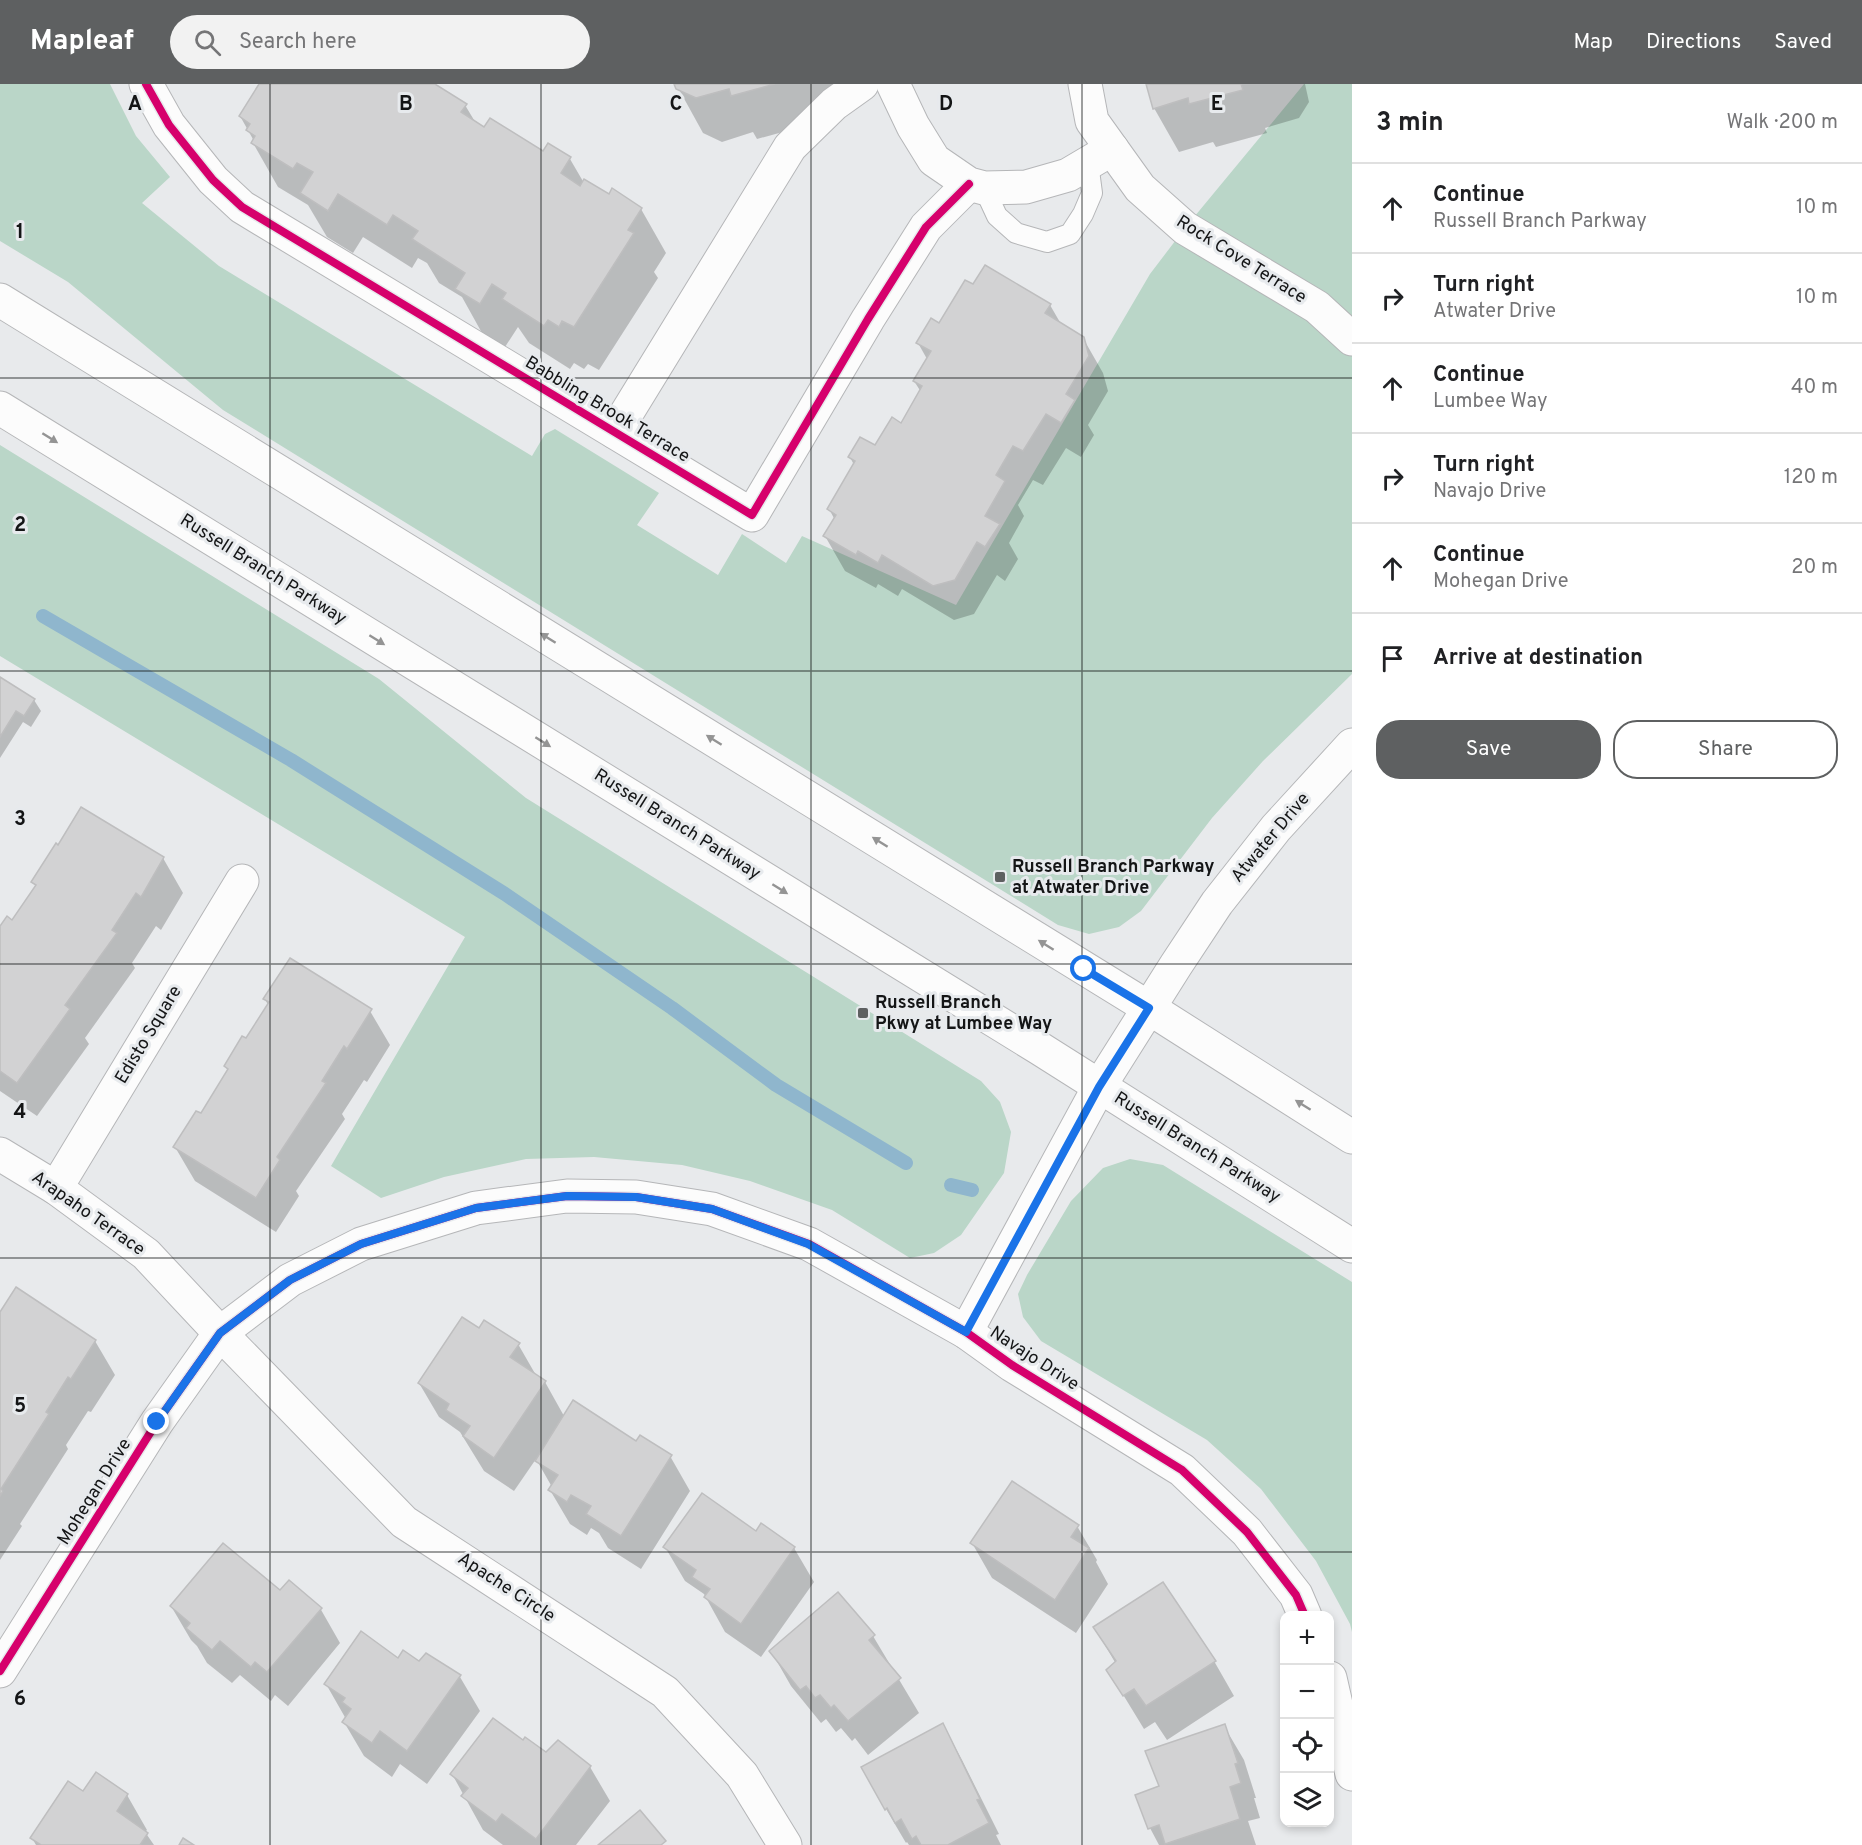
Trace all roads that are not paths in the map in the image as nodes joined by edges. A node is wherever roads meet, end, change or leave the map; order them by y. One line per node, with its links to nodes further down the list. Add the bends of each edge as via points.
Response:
1 (146, 84): 10 (street, Babbling Brook Terrace, via 169,125 213,180 242,207)
2 (862, 84): 10 (street, Babbling Brook Terrace, via 834,104 790,147)
3 (893, 84): 6 (street, via 934,160)
4 (1085, 84): 5 (street, Rock Cove Terrace)
5 (1100, 156): 6 (street, via 1068,175 1026,187); 6 (lane, via 1083,214 1070,234 1047,242 1016,233 997,216); 8 (street, Rock Cove Terrace, via 1185,228 1317,307)
6 (976, 186): 10 (street, Babbling Brook Terrace, via 926,227 752,515)
7 (0, 300): 13 (street, one-way to 7)
8 (1352, 339)
9 (0, 408): 14 (street, Russell Branch Parkway, one-way to 14)
10 (615, 432)
11 (1352, 745): 13 (street, Atwater Drive, via 1276,828 1217,903)
12 (242, 881): 17 (street, Edisto Square)
13 (1149, 1008): 14 (street, Atwater Drive); 15 (street, one-way to 13)
14 (1099, 1087): 18 (street, Russell Branch Parkway); 19 (street, Atwater Drive)
15 (1352, 1137)
16 (0, 1155): 17 (street, Arapaho Terrace)
17 (56, 1188): 20 (street, Arapaho Terrace, via 146,1254)
18 (1352, 1246)
19 (966, 1332): 20 (street, Navajo Drive, via 808,1244 712,1209 636,1197 567,1196 476,1208 361,1244 290,1280); 21 (street, Navajo Drive, via 1012,1365 1182,1470 1247,1532 1296,1595)
20 (220, 1333): 22 (street, Mohegan Drive, via 157,1422); 25 (street, Apache Circle, via 404,1522 665,1692 742,1775)
21 (1303, 1611)
22 (3, 1660)
23 (1334, 1698): 24 (street)
24 (1352, 1774)
25 (785, 1845)

